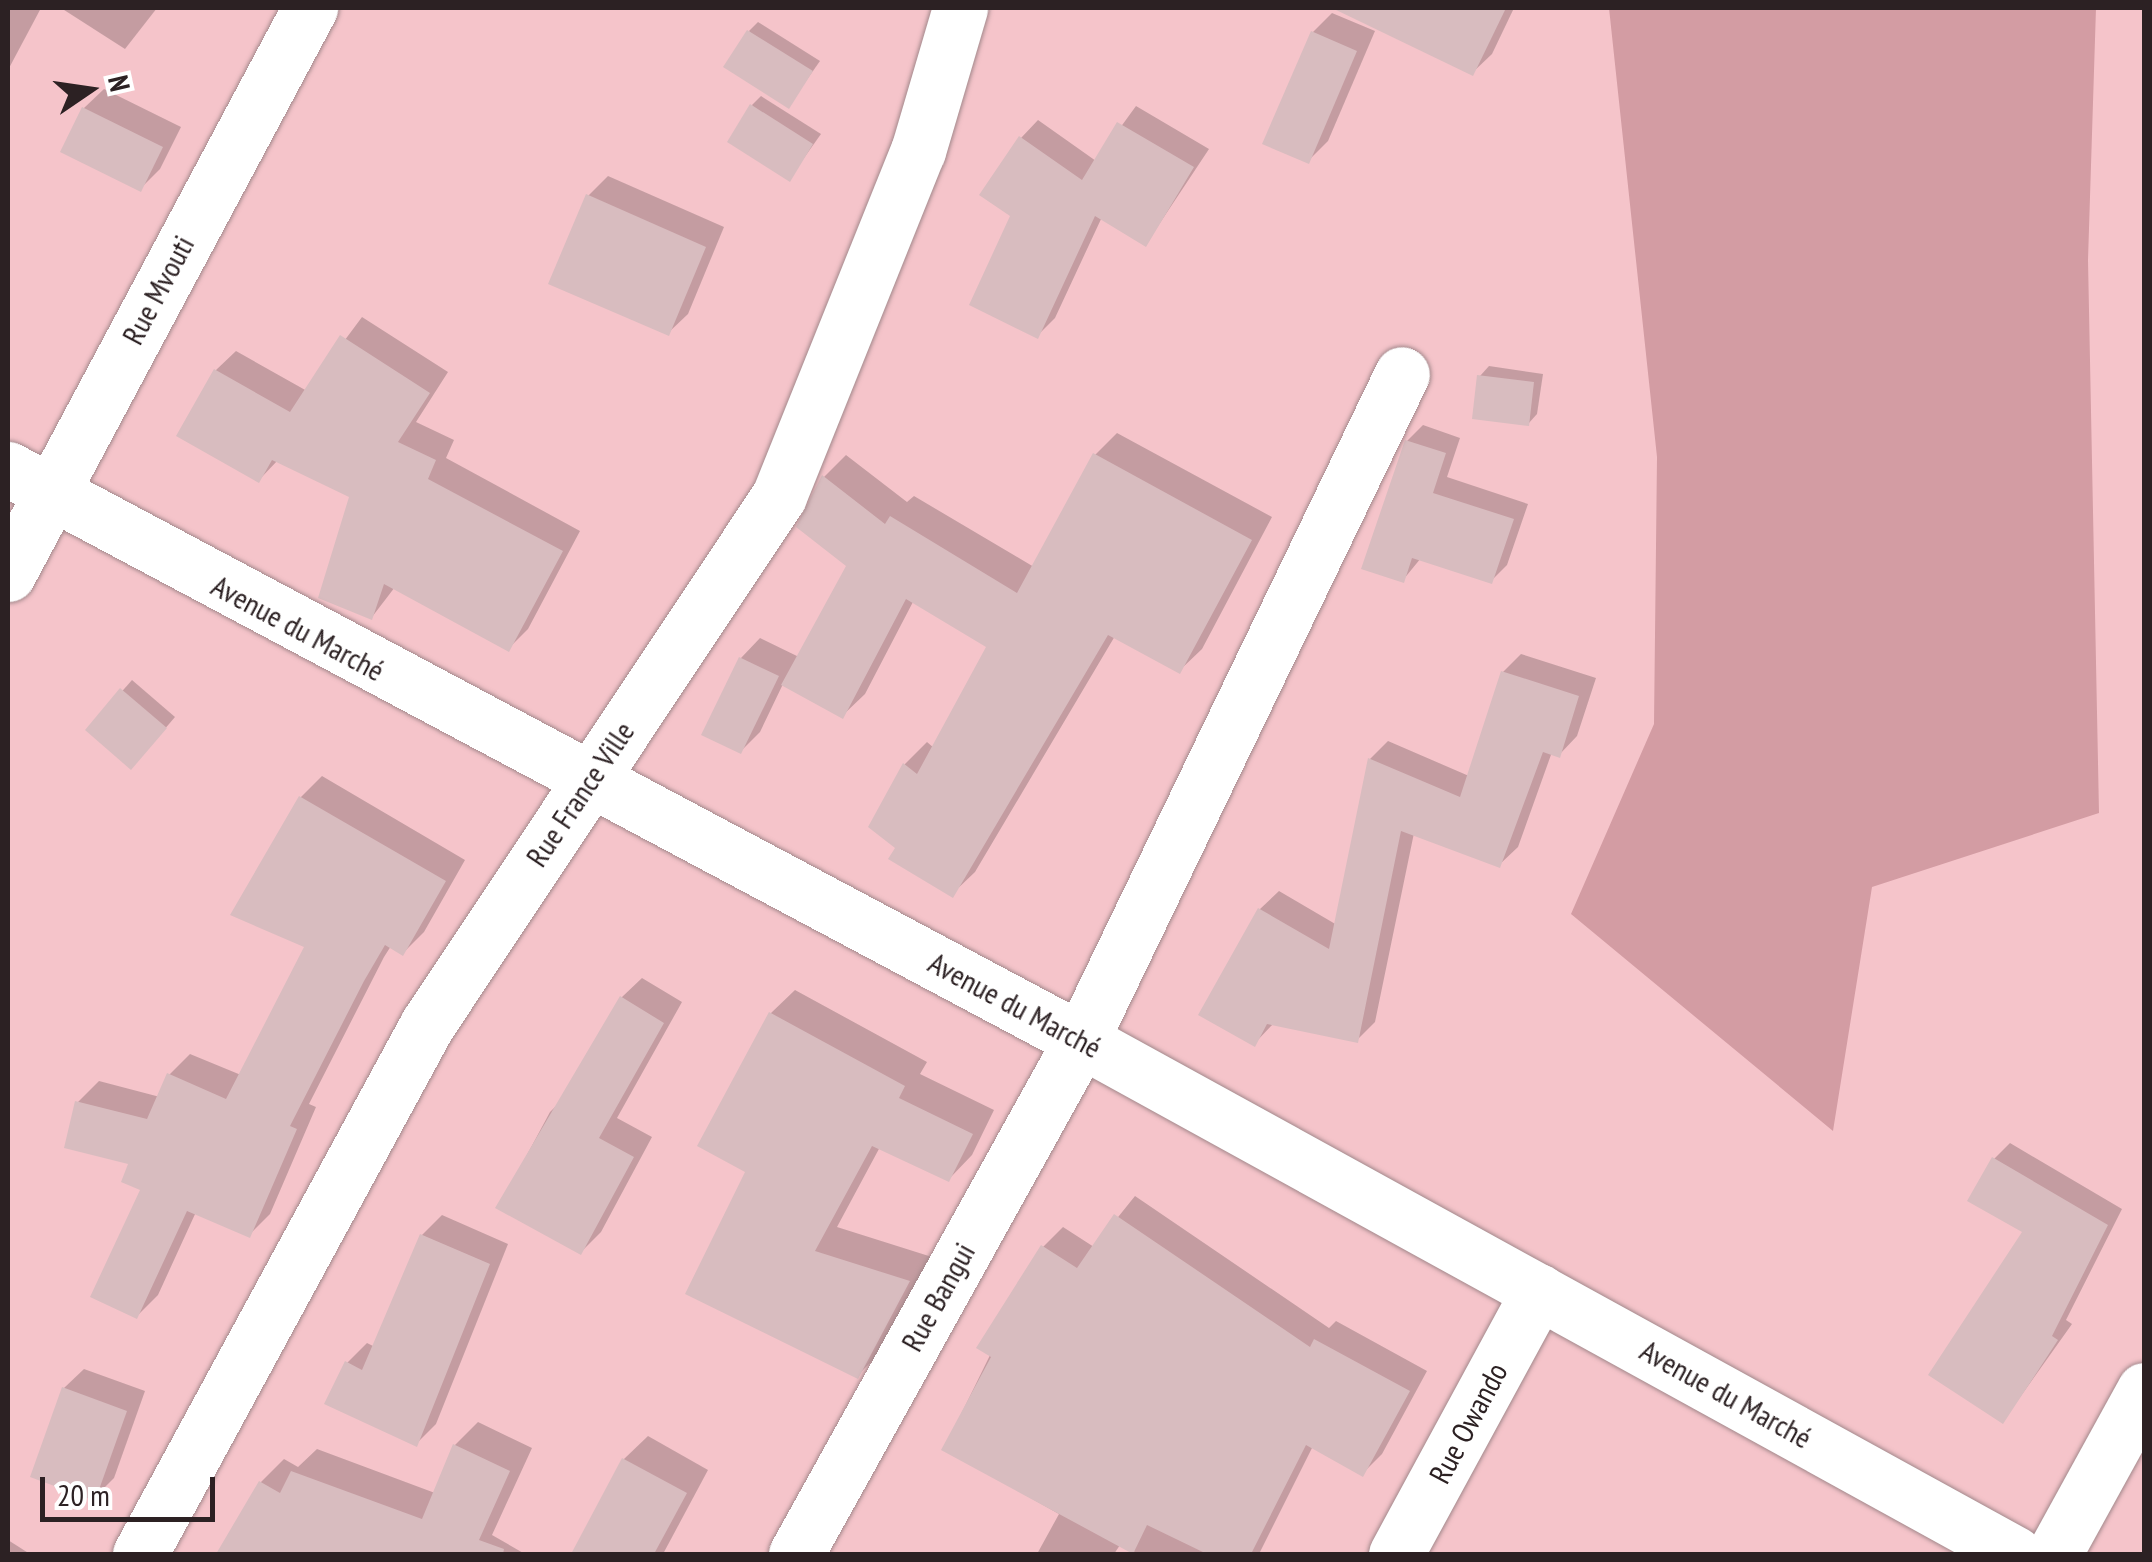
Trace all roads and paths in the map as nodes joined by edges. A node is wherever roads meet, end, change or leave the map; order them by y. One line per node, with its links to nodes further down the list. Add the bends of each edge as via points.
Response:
1 (310, 8): 4 (street, Rue Mvouti)
2 (960, 8): 6 (street, Rue France Ville, via 918,152 779,496)
3 (1402, 374): 7 (street, Rue Bangui)
4 (28, 482): 5 (street, Rue Mvouti); 6 (street, Avenue du Marché)
5 (8, 574)
6 (589, 778): 7 (street, Avenue du Marché); 10 (street, Rue France Ville, via 427,1025)
7 (1081, 1040): 8 (street, Avenue du Marché); 11 (street, Rue Bangui)
8 (1539, 1291): 12 (street, Rue Owando); 13 (street, Avenue du Marché)
9 (2144, 1390): 14 (street)
10 (140, 1554)
11 (796, 1554)
12 (1396, 1554)
13 (2015, 1554)
14 (2054, 1554)

